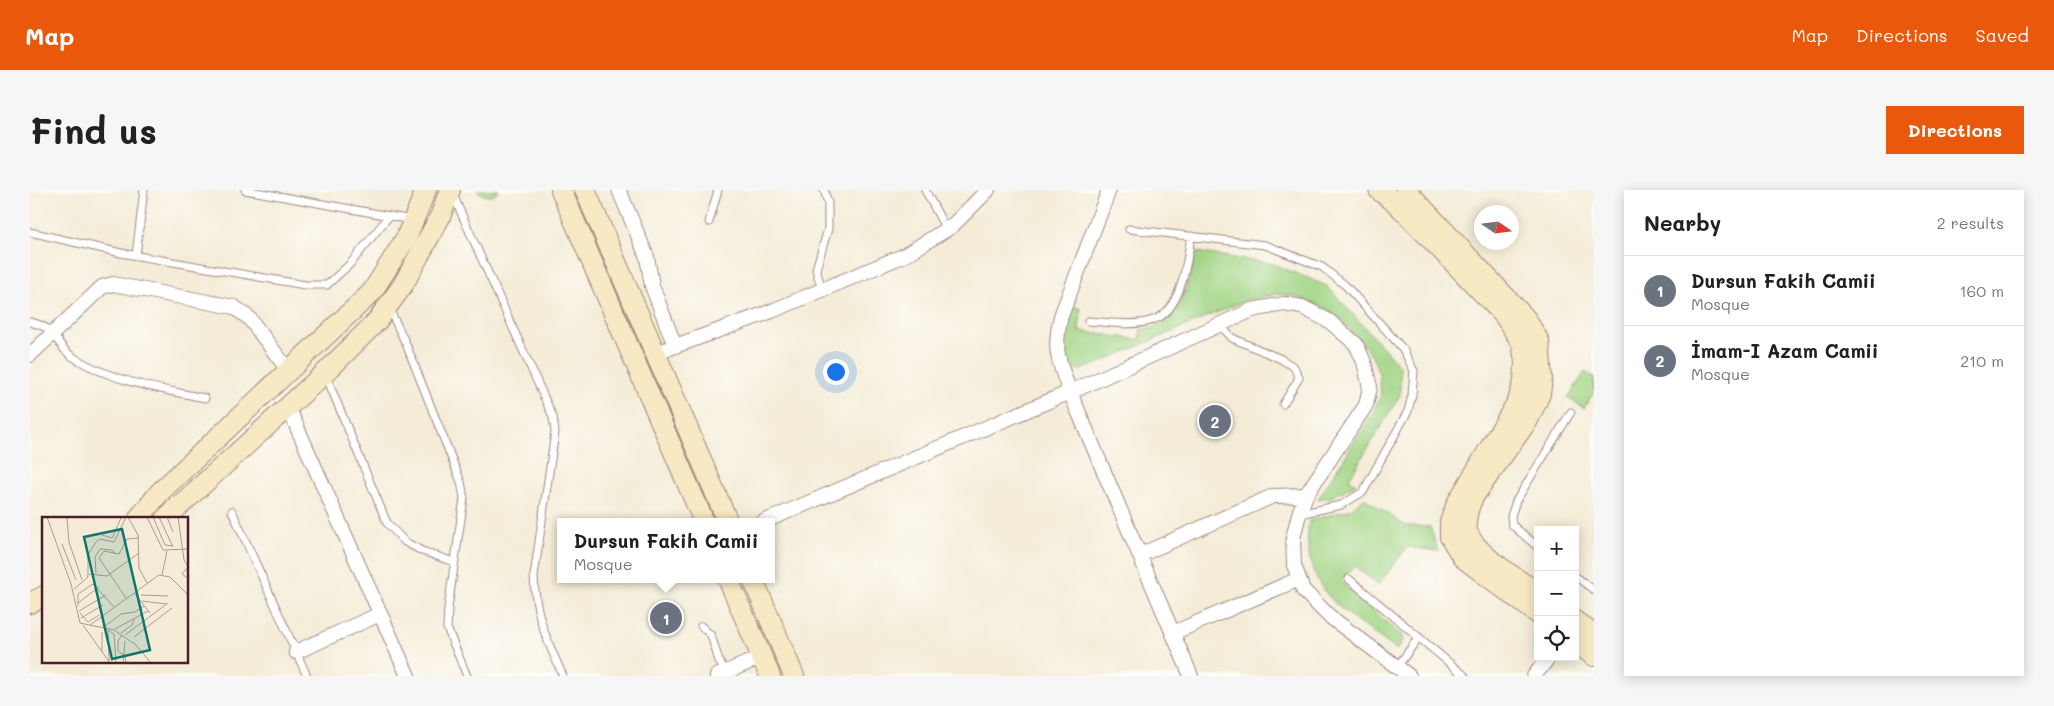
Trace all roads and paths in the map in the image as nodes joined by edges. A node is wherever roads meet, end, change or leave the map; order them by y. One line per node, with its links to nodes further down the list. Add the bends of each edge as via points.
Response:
1 (144, 190): 22 (lane)
2 (245, 190): 15 (lane)
3 (426, 190): 16 (street)
4 (450, 190): 24 (street, via 440,217 403,285); 76 (lane, via 553,417 555,432 534,576 542,628)
5 (561, 190): 44 (street)
6 (586, 190): 30 (street)
7 (619, 190): 29 (street, via 647,257 652,286)
8 (718, 190): 17 (lane)
9 (824, 190): 23 (lane, via 828,203 828,229 816,269)
10 (925, 190): 18 (lane)
11 (988, 190): 18 (street)
12 (1109, 190): 34 (street, via 1056,337 1058,358)
13 (1379, 190): 59 (street, via 1397,204 1504,315 1522,343 1526,362 1518,401 1457,503 1450,522 1450,537 1463,558)
14 (1406, 190): 55 (street, via 1526,319 1539,341 1540,394 1528,420 1472,497 1465,526 1481,552)
15 (389, 216): 16 (lane); 22 (lane, via 351,263 327,285 305,285)
16 (414, 220): 32 (street, via 372,292)
17 (709, 222)
18 (946, 229): 23 (street, via 904,255)
19 (1130, 229): 21 (lane)
20 (30, 232): 22 (lane)
21 (1191, 236): 25 (lane, via 1180,289 1169,308 1155,320 1139,323); 41 (lane, via 1265,245 1322,267 1345,285 1404,349 1414,371 1408,411 1363,492 1341,505)
22 (136, 255)
23 (822, 290): 29 (street)
24 (388, 305): 33 (street, via 377,321); 49 (lane, via 462,482 464,498)
25 (1088, 320)
26 (30, 322): 28 (lane)
27 (1220, 324): 34 (street); 36 (lane, via 1232,338 1294,367 1299,378); 39 (street, via 1252,310 1284,304 1302,307 1329,321 1356,344 1370,387 1366,405)
28 (54, 332): 31 (street); 32 (street, via 102,286 113,284 234,307 249,318); 35 (lane, via 58,342 71,356 92,367 128,382)
29 (676, 346): 30 (street)
30 (656, 353): 45 (street)
31 (30, 355)
32 (288, 370): 42 (street, via 160,492)
33 (325, 373): 37 (street); 49 (lane, via 387,522 405,542)
34 (1070, 392): 46 (street); 48 (street)
35 (205, 398)
36 (1283, 404)
37 (288, 407): 43 (street); 60 (street)
38 (1571, 412): 47 (lane, via 1516,501 1512,525)
39 (1306, 495): 41 (street); 48 (street, via 1273,496)
40 (232, 511): 67 (lane)
41 (1298, 514): 50 (street, via 1293,538 1294,565)
42 (140, 517)
43 (167, 517)
44 (702, 518)
45 (726, 518)
46 (772, 518)
47 (1534, 544)
48 (1140, 555): 63 (street)
49 (454, 562): 75 (lane, via 447,628)
50 (1300, 579): 63 (street); 71 (street, via 1304,590 1329,616)
51 (1349, 579): 65 (lane)
52 (1579, 579): 56 (lane)
53 (730, 583): 69 (street)
54 (755, 583): 78 (street)
55 (1534, 589)
56 (1594, 590)
57 (42, 597): 58 (street)
58 (30, 603)
59 (1534, 611)
60 (380, 614): 67 (street); 74 (street)
61 (1579, 624): 64 (street)
62 (702, 626): 72 (lane, via 711,635)
63 (1173, 633): 79 (street)
64 (1594, 636)
65 (1419, 637): 71 (lane); 81 (lane)
66 (1579, 645): 68 (street)
67 (296, 652): 73 (lane)
68 (1594, 656)
69 (762, 657): 72 (street); 77 (street)
70 (1546, 661): 82 (street)
71 (1397, 667): 80 (street)
72 (721, 674)
73 (307, 676)
74 (408, 676)
75 (467, 676)
76 (563, 676)
77 (770, 676)
78 (794, 676)
79 (1191, 676)
80 (1409, 676)
81 (1465, 676)
82 (1534, 676)

